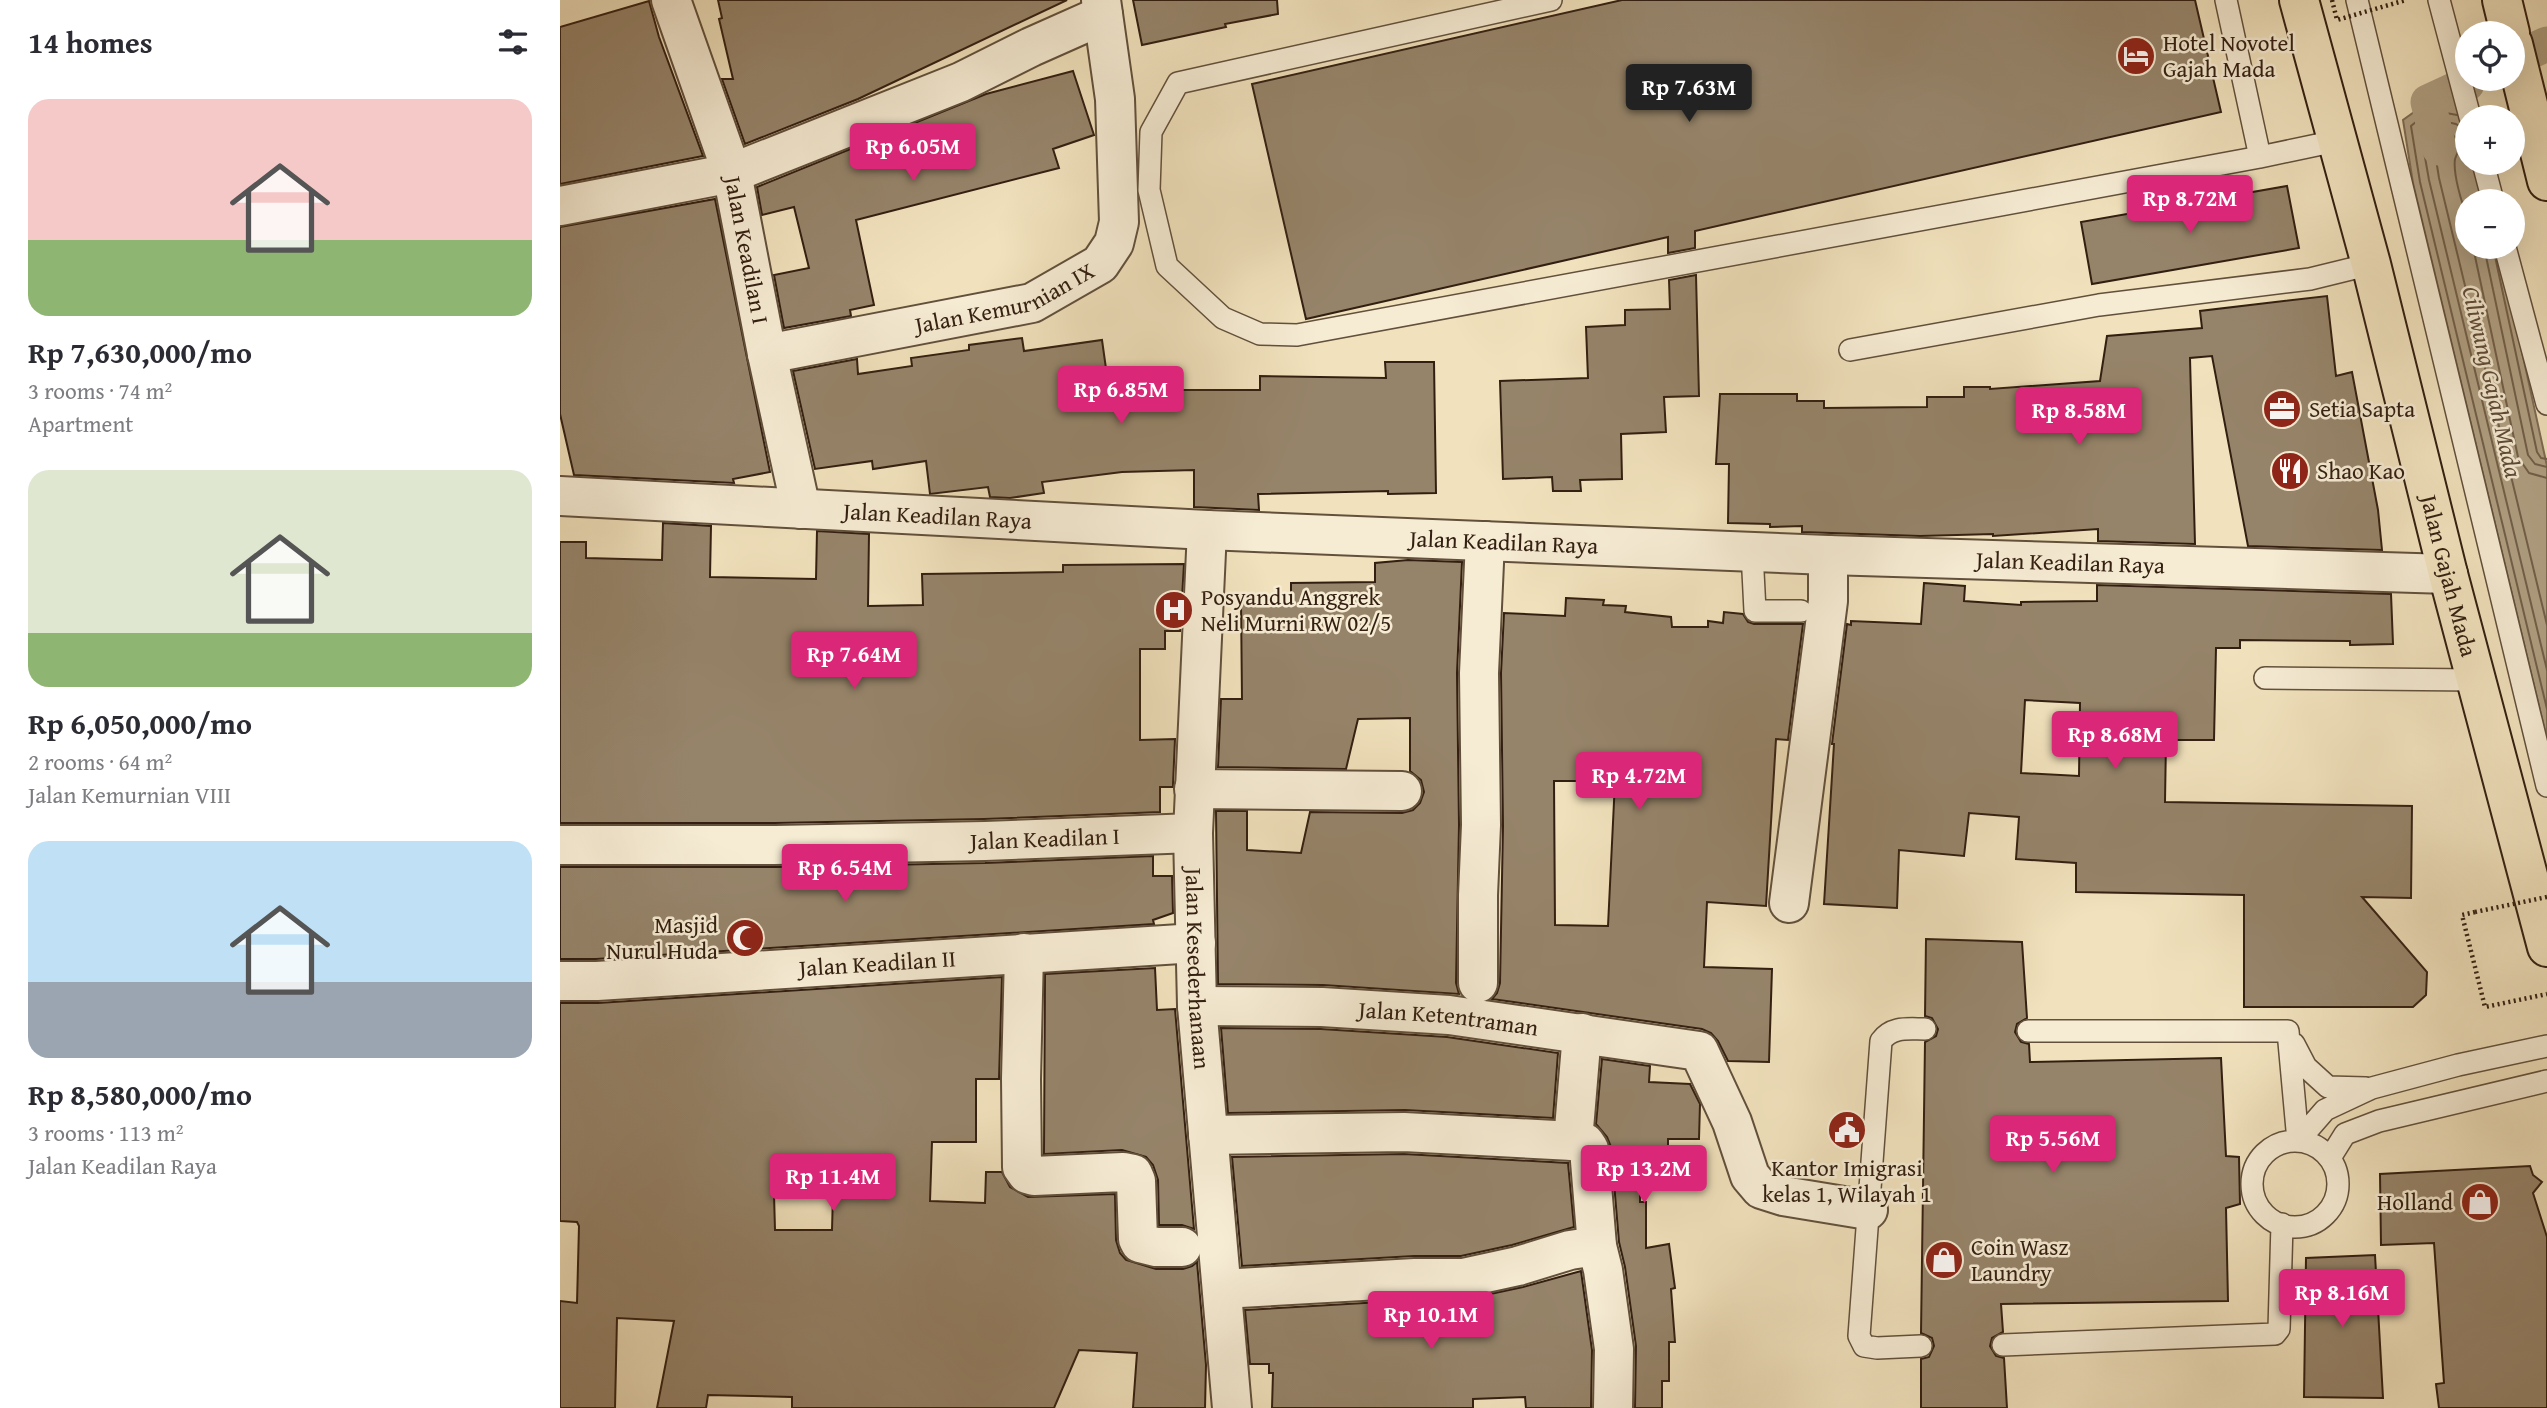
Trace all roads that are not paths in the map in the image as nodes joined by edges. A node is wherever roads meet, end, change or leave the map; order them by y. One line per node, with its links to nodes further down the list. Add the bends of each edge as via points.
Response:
1 (671, 0): 15 (street, Jalan Keadilan I)
2 (1551, 0): 14 (lane, via 1178,83 1151,132 1149,190 1167,266 1223,318 1260,334 1297,335)
3 (2225, 0): 14 (lane)
4 (2299, 0): 13 (main road, Jalan Gajah Mada)
5 (2357, 0): 33 (lane)
6 (2439, 0): 12 (lane)
7 (2502, 0): 9 (main road)
8 (1102, 8): 15 (street, via 961,82); 21 (street, Jalan Kemurnian IX, via 1115,99 1119,222 1114,243 1100,264 1032,303)
9 (2507, 21)
10 (2525, 68): 11 (main road)
11 (2537, 92): 16 (main road)
12 (2467, 105)
13 (2336, 141): 14 (lane); 19 (main road, Jalan Gajah Mada)
14 (2260, 158)
15 (732, 173): 17 (street); 21 (street, Jalan Keadilan I)
16 (2547, 181)
17 (560, 206)
18 (2508, 259): 22 (lane)
19 (2371, 264): 20 (lane, via 2310,279 2099,305); 29 (main road, Jalan Gajah Mada)
20 (1850, 350)
21 (766, 354): 24 (street, Jalan Keadilan I)
22 (2547, 404)
23 (560, 496): 24 (street, Jalan Keadilan Raya)
24 (801, 509): 25 (street, Jalan Keadilan Raya)
25 (1207, 530): 26 (street, Jalan Keadilan Raya); 34 (street, Jalan Kesederhanaan)
26 (1485, 541): 27 (street, Jalan Keadilan Raya); 43 (street, via 1479,673)
27 (1752, 552): 28 (street, Jalan Keadilan Raya); 30 (lane, via 1755,611)
28 (1828, 555): 29 (street, Jalan Keadilan Raya); 38 (street, via 1828,601)
29 (2448, 574): 32 (main road, Jalan Gajah Mada)
30 (1801, 611)
31 (2265, 678): 32 (lane)
32 (2476, 681): 40 (main road, Jalan Gajah Mada)
33 (2547, 786)
34 (1194, 789): 35 (street); 36 (street, Jalan Kesederhanaan)
35 (1402, 791)
36 (1193, 833): 37 (street, Jalan Keadilan I, via 775,845); 39 (street, Jalan Kesederhanaan)
37 (560, 845)
38 (1789, 903)
39 (1196, 943): 41 (street, Jalan Keadilan II); 44 (street, Jalan Kesederhanaan)
40 (2547, 947)
41 (1024, 953): 42 (street, Jalan Keadilan II); 60 (street, via 1022,1167 1034,1176 1133,1174 1140,1243)
42 (560, 981)
43 (1478, 983)
44 (1197, 1006): 47 (street, Jalan Ketentraman, via 1449,1015); 53 (street, Jalan Kesederhanaan)
45 (1925, 1029): 57 (lane, via 1887,1032 1881,1041)
46 (2028, 1031): 48 (lane, via 2282,1029)
47 (1582, 1033): 54 (street); 57 (street, Jalan Ketentraman, via 1699,1051 1732,1122 1750,1176 1761,1189)
48 (2290, 1036): 51 (lane, via 2306,1067 2329,1087); 55 (lane)
49 (2547, 1046): 51 (lane)
50 (2547, 1081): 52 (lane)
51 (2372, 1088): 52 (lane); 55 (lane, via 2325,1110)
52 (2379, 1121): 56 (lane, via 2345,1133)
53 (1208, 1135): 54 (street, via 1404,1132); 61 (street, Jalan Kesederhanaan)
54 (1573, 1141): 59 (street, via 1585,1143 1589,1149)
55 (2298, 1141): 56 (lane, via 2319,1148); 58 (lane, via 2264,1154 2253,1176 2261,1211)
56 (2330, 1158): 58 (lane, via 2339,1184 2330,1209 2308,1225)
57 (1868, 1210): 63 (lane, via 1859,1336 1864,1346)
58 (2282, 1224): 62 (lane, via 2279,1329 2275,1334)
59 (1597, 1246): 61 (street, via 1463,1278); 65 (street, via 1614,1349)
60 (1182, 1247)
61 (1222, 1289): 64 (street, Jalan Kesederhanaan)
62 (2003, 1345)
63 (1921, 1346)
64 (1231, 1408)
65 (1613, 1408)

